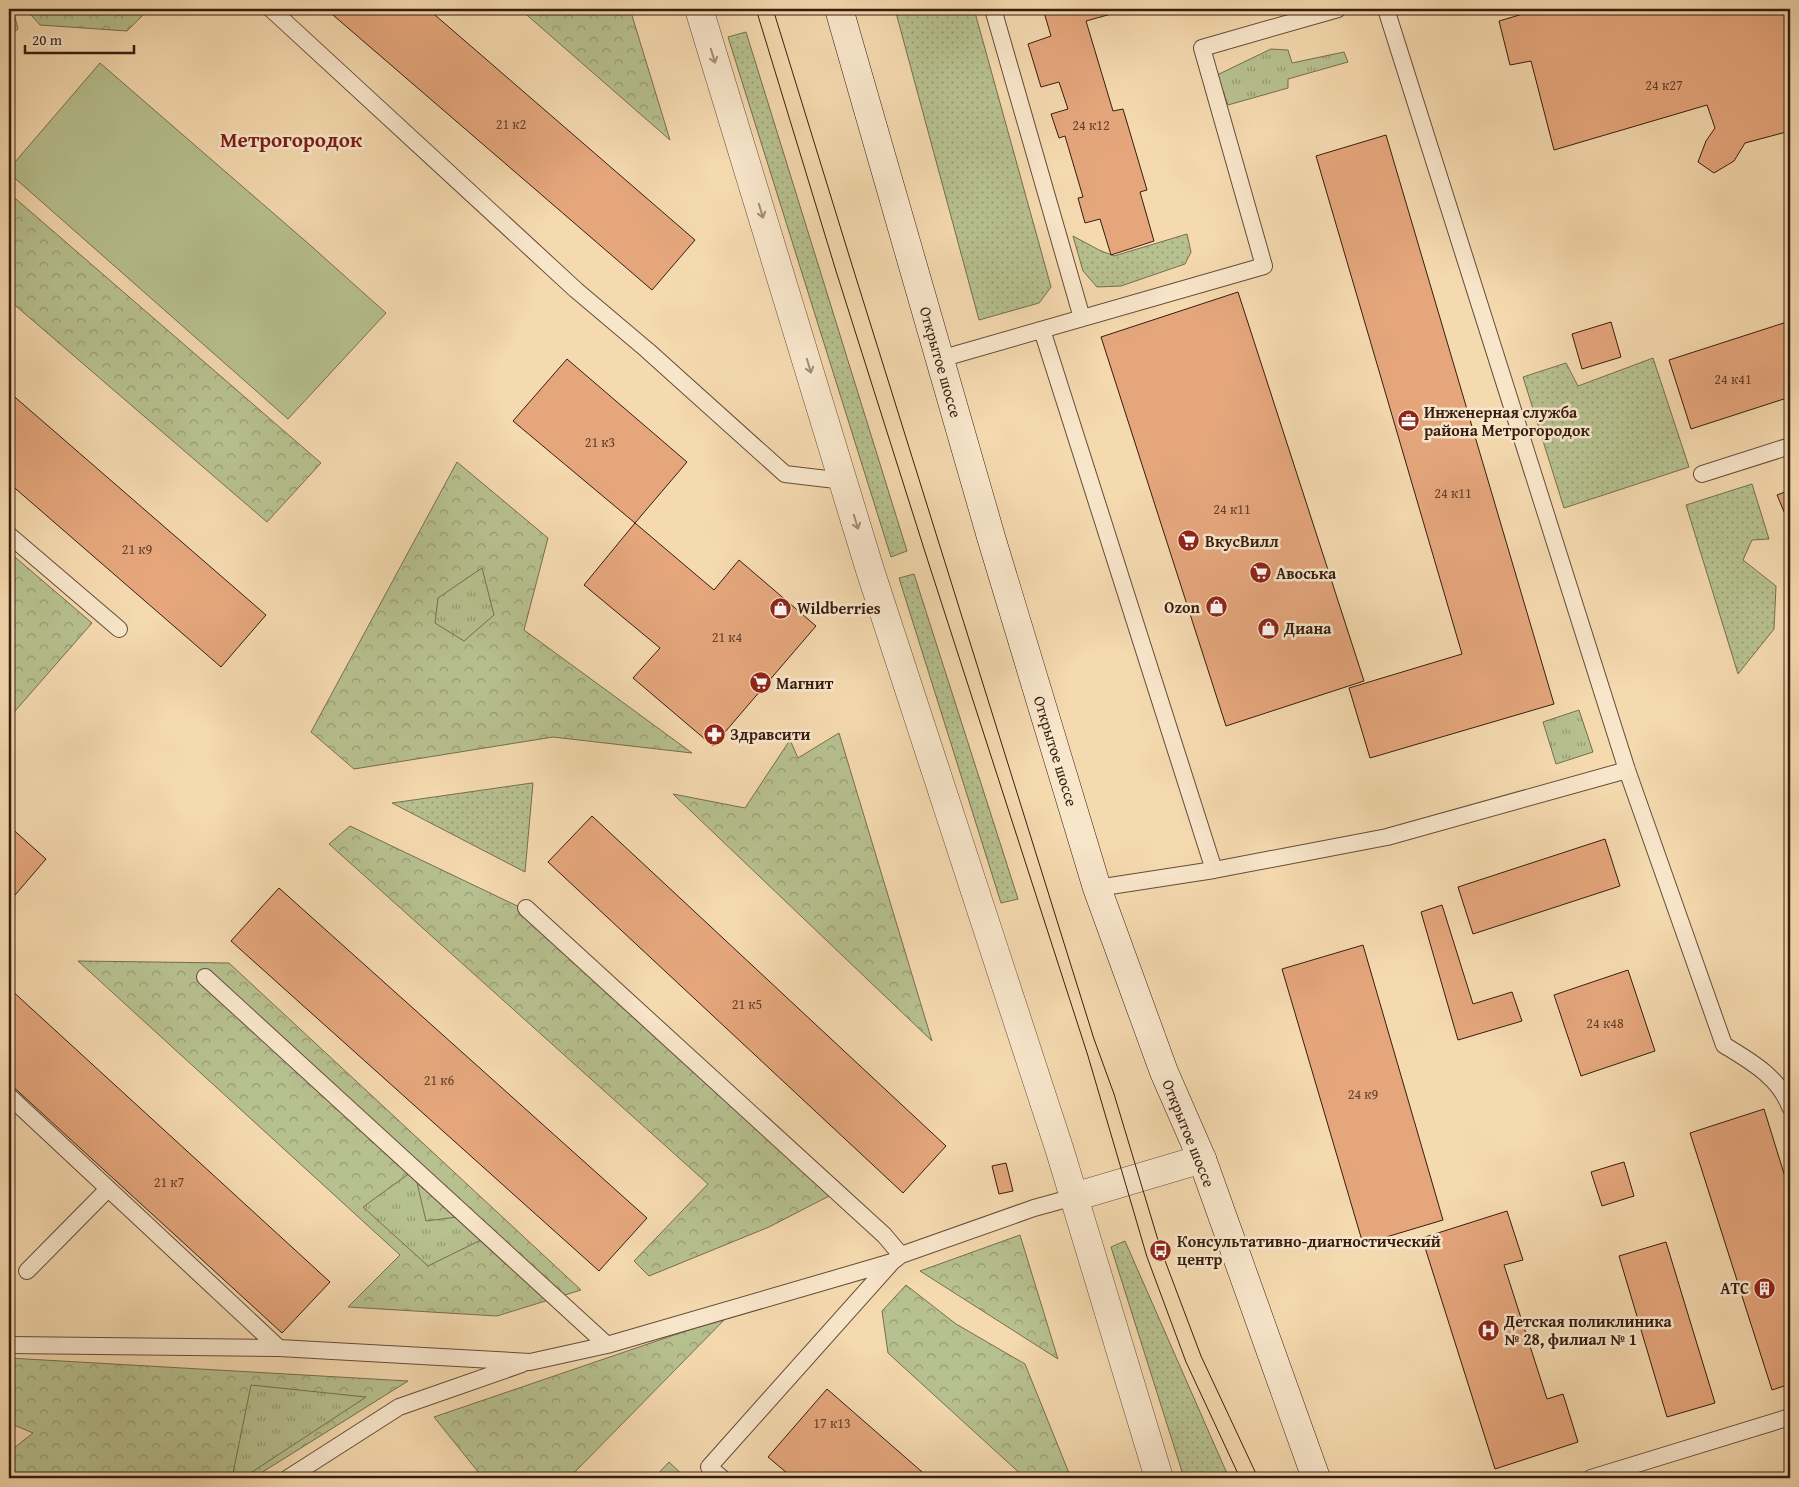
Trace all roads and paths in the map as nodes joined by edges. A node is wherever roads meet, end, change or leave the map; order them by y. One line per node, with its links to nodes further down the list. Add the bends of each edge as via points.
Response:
1 (271, 9): 12 (lane, via 576,290 785,474)
2 (700, 9): 12 (street, one-way to 12)
3 (839, 9): 9 (street, Открытое шоссе)
4 (993, 9): 7 (lane)
5 (1338, 9): 7 (lane, via 1202,48 1264,266)
6 (1386, 9): 15 (lane)
7 (1082, 318): 8 (lane)
8 (1042, 330): 9 (lane); 16 (lane)
9 (940, 359): 17 (street, Открытое шоссе)
10 (1790, 446): 11 (lane)
11 (1702, 474)
12 (844, 481): 24 (street, one-way to 24)
13 (9, 535): 14 (lane)
14 (119, 629)
15 (1627, 770): 16 (lane, via 1387,837); 21 (lane, via 1724,1045 1761,1067 1786,1096)
16 (1214, 870): 17 (lane)
17 (1097, 888): 22 (street, Открытое шоссе, via 1164,1072)
18 (526, 908): 25 (lane, via 884,1235)
19 (205, 978): 28 (lane)
20 (9, 1096): 23 (lane)
21 (1790, 1107)
22 (1202, 1159): 24 (street); 35 (street, Открытое шоссе)
23 (108, 1189): 26 (lane); 29 (lane)
24 (1074, 1197): 25 (lane, via 1034,1208); 34 (street)
25 (896, 1258): 28 (lane); 33 (lane, via 709,1467)
26 (27, 1272)
27 (9, 1345): 29 (lane)
28 (607, 1345): 30 (lane)
29 (279, 1348): 30 (lane)
30 (530, 1362): 32 (lane, via 398,1407)
31 (1790, 1417): 36 (lane)
32 (288, 1478)
33 (722, 1478)
34 (1158, 1478)
35 (1316, 1478)
36 (1591, 1478)

